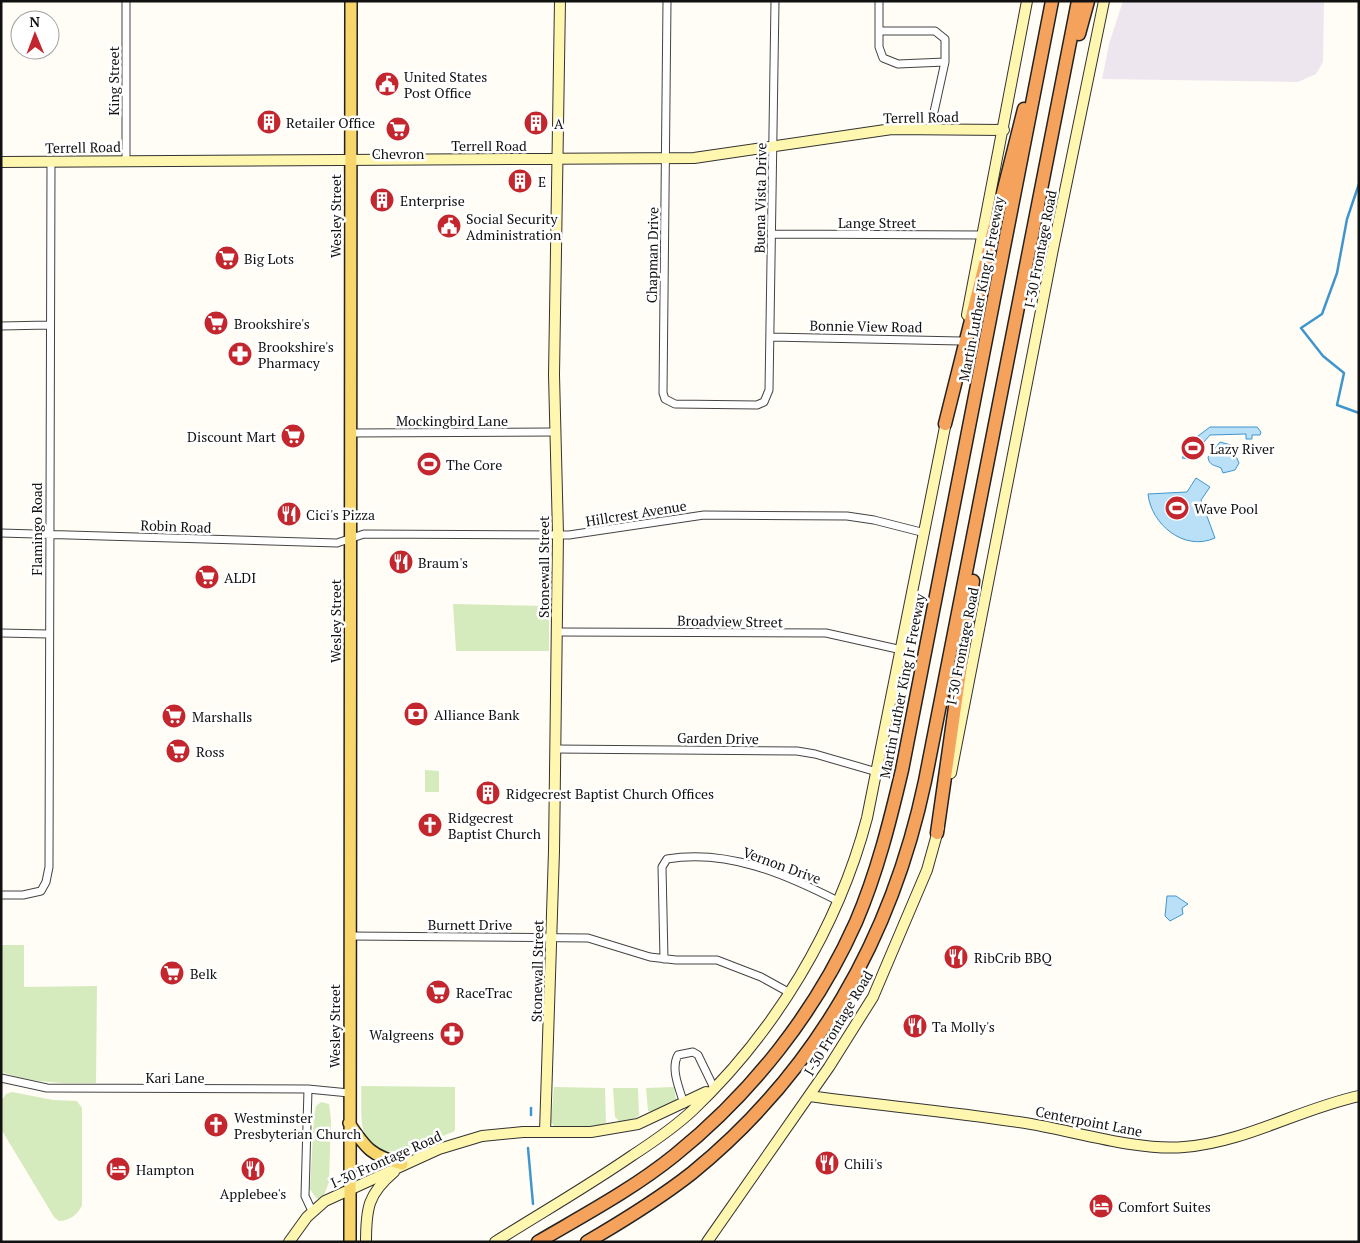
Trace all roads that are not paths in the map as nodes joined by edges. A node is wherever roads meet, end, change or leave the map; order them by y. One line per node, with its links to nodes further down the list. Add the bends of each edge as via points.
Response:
1 (126, 1): 20 (street, King Street)
2 (351, 1): 21 (main road, Wesley Street)
3 (560, 1): 19 (main road, Stonewall Street)
4 (667, 1): 18 (street, Chapman Drive)
5 (775, 1): 17 (street, Buena Vista Drive)
6 (879, 1): 12 (street)
7 (1027, 1): 16 (main road, I-30 Frontage Road)
8 (1078, 1): 14 (highway)
9 (1088, 1): 14 (highway)
10 (1104, 1): 46 (main road, I-30 Frontage Road)
11 (1052, 2): 31 (highway); 65 (highway, Martin Luther King Jr Freeway, via 902,770 881,850 856,921 840,956 787,1039 726,1109 650,1174)
12 (879, 32): 13 (street, via 881,55 887,61 898,64); 13 (street, via 939,32 946,43)
13 (945, 62): 15 (street)
14 (1055, 118): 34 (highway)
15 (930, 130): 16 (main road, Terrell Road); 17 (main road, Terrell Road, via 892,129)
16 (1004, 130): 25 (main road, I-30 Frontage Road)
17 (773, 146): 18 (main road, Terrell Road, via 694,158); 24 (street, Buena Vista Drive)
18 (666, 158): 19 (main road, Terrell Road); 30 (street, Chapman Drive, via 662,385 665,399 685,405 756,405 764,402)
19 (558, 159): 21 (main road, Terrell Road); 32 (main road, Stonewall Street)
20 (126, 160): 21 (main road, Terrell Road); 23 (main road, Terrell Road)
21 (350, 160): 33 (main road, Wesley Street)
22 (1, 162): 23 (main road, Terrell Road)
23 (51, 162): 26 (street, Flamingo Road)
24 (772, 234): 25 (street, Lange Street); 28 (street, Buena Vista Drive)
25 (982, 235): 29 (main road, I-30 Frontage Road)
26 (49, 325): 27 (street); 37 (street, Flamingo Road)
27 (1, 326)
28 (770, 337): 29 (street, Bonnie View Road); 30 (street, Buena Vista Drive)
29 (962, 341): 31 (main road, I-30 Frontage Road)
30 (768, 395)
31 (945, 424): 36 (main road, I-30 Frontage Road)
32 (554, 432): 33 (street, Mockingbird Lane); 38 (main road, Stonewall Street)
33 (350, 433): 39 (main road, Wesley Street)
34 (989, 459): 46 (highway); 72 (highway, via 917,818 893,895 852,984 815,1043 751,1118 691,1173)
35 (1, 533): 37 (street, Robin Road)
36 (924, 533): 38 (street, Hillcrest Avenue, via 846,516 704,515 589,533); 43 (main road, I-30 Frontage Road)
37 (48, 534): 39 (street, Robin Road, via 337,543); 42 (street, Flamingo Road)
38 (558, 534): 39 (street, Hillcrest Avenue, via 364,534); 40 (main road, Stonewall Street)
39 (350, 539): 49 (main road, Wesley Street)
40 (557, 632): 43 (street, Broadview Street, via 826,633); 44 (main road, Stonewall Street)
41 (1, 633): 42 (street)
42 (48, 634): 47 (street, Flamingo Road, via 49,867 41,891)
43 (902, 650): 45 (main road, I-30 Frontage Road)
44 (555, 749): 45 (street, Garden Drive, via 797,751); 50 (main road, Stonewall Street)
45 (877, 772): 48 (main road, I-30 Frontage Road, via 856,860)
46 (937, 833): 57 (main road, I-30 Frontage Road, via 927,870 886,971 864,1012)
47 (1, 894)
48 (838, 901): 51 (street, Vernon Drive, via 739,860 684,856 667,859 662,867); 52 (main road, I-30 Frontage Road)
49 (349, 936): 50 (street, Burnett Drive); 56 (main road, Wesley Street)
50 (552, 936): 51 (street, Burnett Drive, via 588,938); 61 (main road, Stonewall Street)
51 (664, 959): 52 (street, Burnett Drive, via 717,960)
52 (790, 993): 54 (main road, I-30 Frontage Road, via 759,1038)
53 (1, 1078): 55 (street, Kari Lane, via 47,1088)
54 (714, 1088): 59 (main road, I-30 Frontage Road); 59 (street, via 698,1055 693,1052 678,1056 674,1062); 69 (main road, I-30 Frontage Road, via 693,1111 659,1138)
55 (308, 1089): 56 (street, Kari Lane); 64 (street, via 305,1196)
56 (349, 1094): 60 (main road, Wesley Street)
57 (809, 1096): 58 (main road, Centerpoint Lane, via 977,1116 1154,1147 1184,1147 1235,1138 1332,1102); 73 (main road, I-30 Frontage Road)
58 (1359, 1096)
59 (684, 1104): 61 (main road, I-30 Frontage Road, via 638,1124 591,1132)
60 (349, 1123): 62 (main road, via 373,1155); 63 (main road, Wesley Street)
61 (545, 1132): 62 (main road, I-30 Frontage Road, via 482,1136 440,1148)
62 (402, 1164): 63 (main road, I-30 Frontage Road); 68 (main road, via 371,1197 366,1212)
63 (349, 1189): 64 (main road, I-30 Frontage Road); 67 (main road, Wesley Street)
64 (312, 1211): 66 (main road, I-30 Frontage Road)
65 (574, 1221): 70 (highway); 71 (highway, Martin Luther King Jr Freeway)
66 (289, 1242)
67 (350, 1242)
68 (366, 1242)
69 (495, 1242)
70 (528, 1242)
71 (538, 1242)
72 (587, 1242)
73 (707, 1242)

